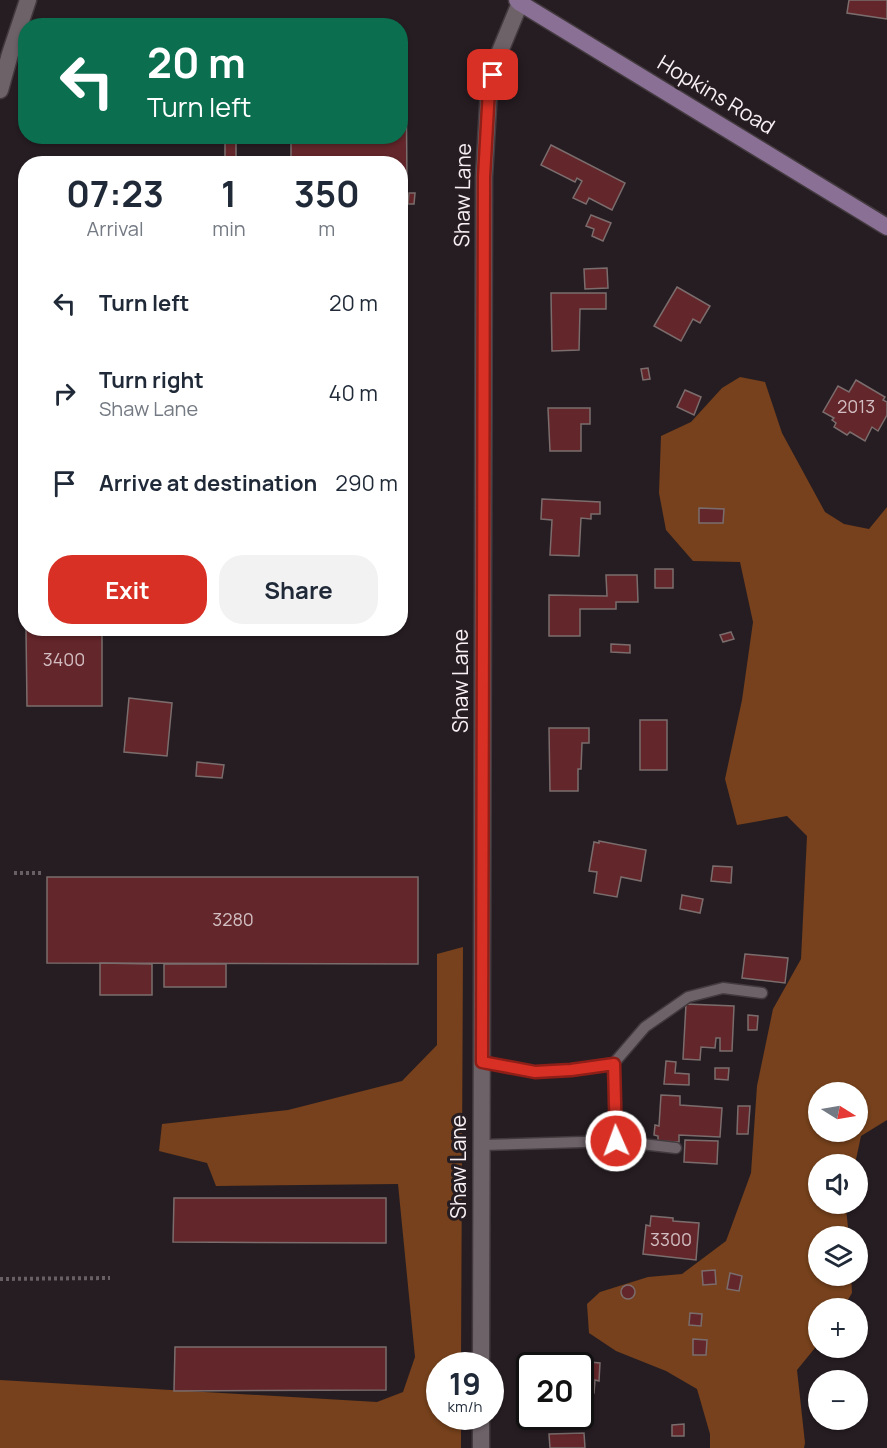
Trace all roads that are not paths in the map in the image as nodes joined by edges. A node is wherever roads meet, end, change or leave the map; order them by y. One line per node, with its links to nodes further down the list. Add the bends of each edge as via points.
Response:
1 (28, 0): 4 (street)
2 (501, 0): 3 (main road, Hopkins Road)
3 (519, 2): 7 (main road, Hopkins Road); 9 (street, Shaw Lane, via 489,89 484,177)
4 (22, 18)
5 (18, 30): 6 (street)
6 (0, 90)
7 (887, 227)
8 (762, 993): 10 (lane, via 723,988 688,997 645,1027)
9 (482, 1062): 10 (lane, via 535,1072); 12 (street, Shaw Lane)
10 (614, 1064): 11 (lane)
11 (616, 1141): 12 (lane); 13 (lane)
12 (482, 1145): 14 (street, Shaw Lane)
13 (676, 1148)
14 (481, 1352)
15 (481, 1430): 16 (street)
16 (481, 1448)

